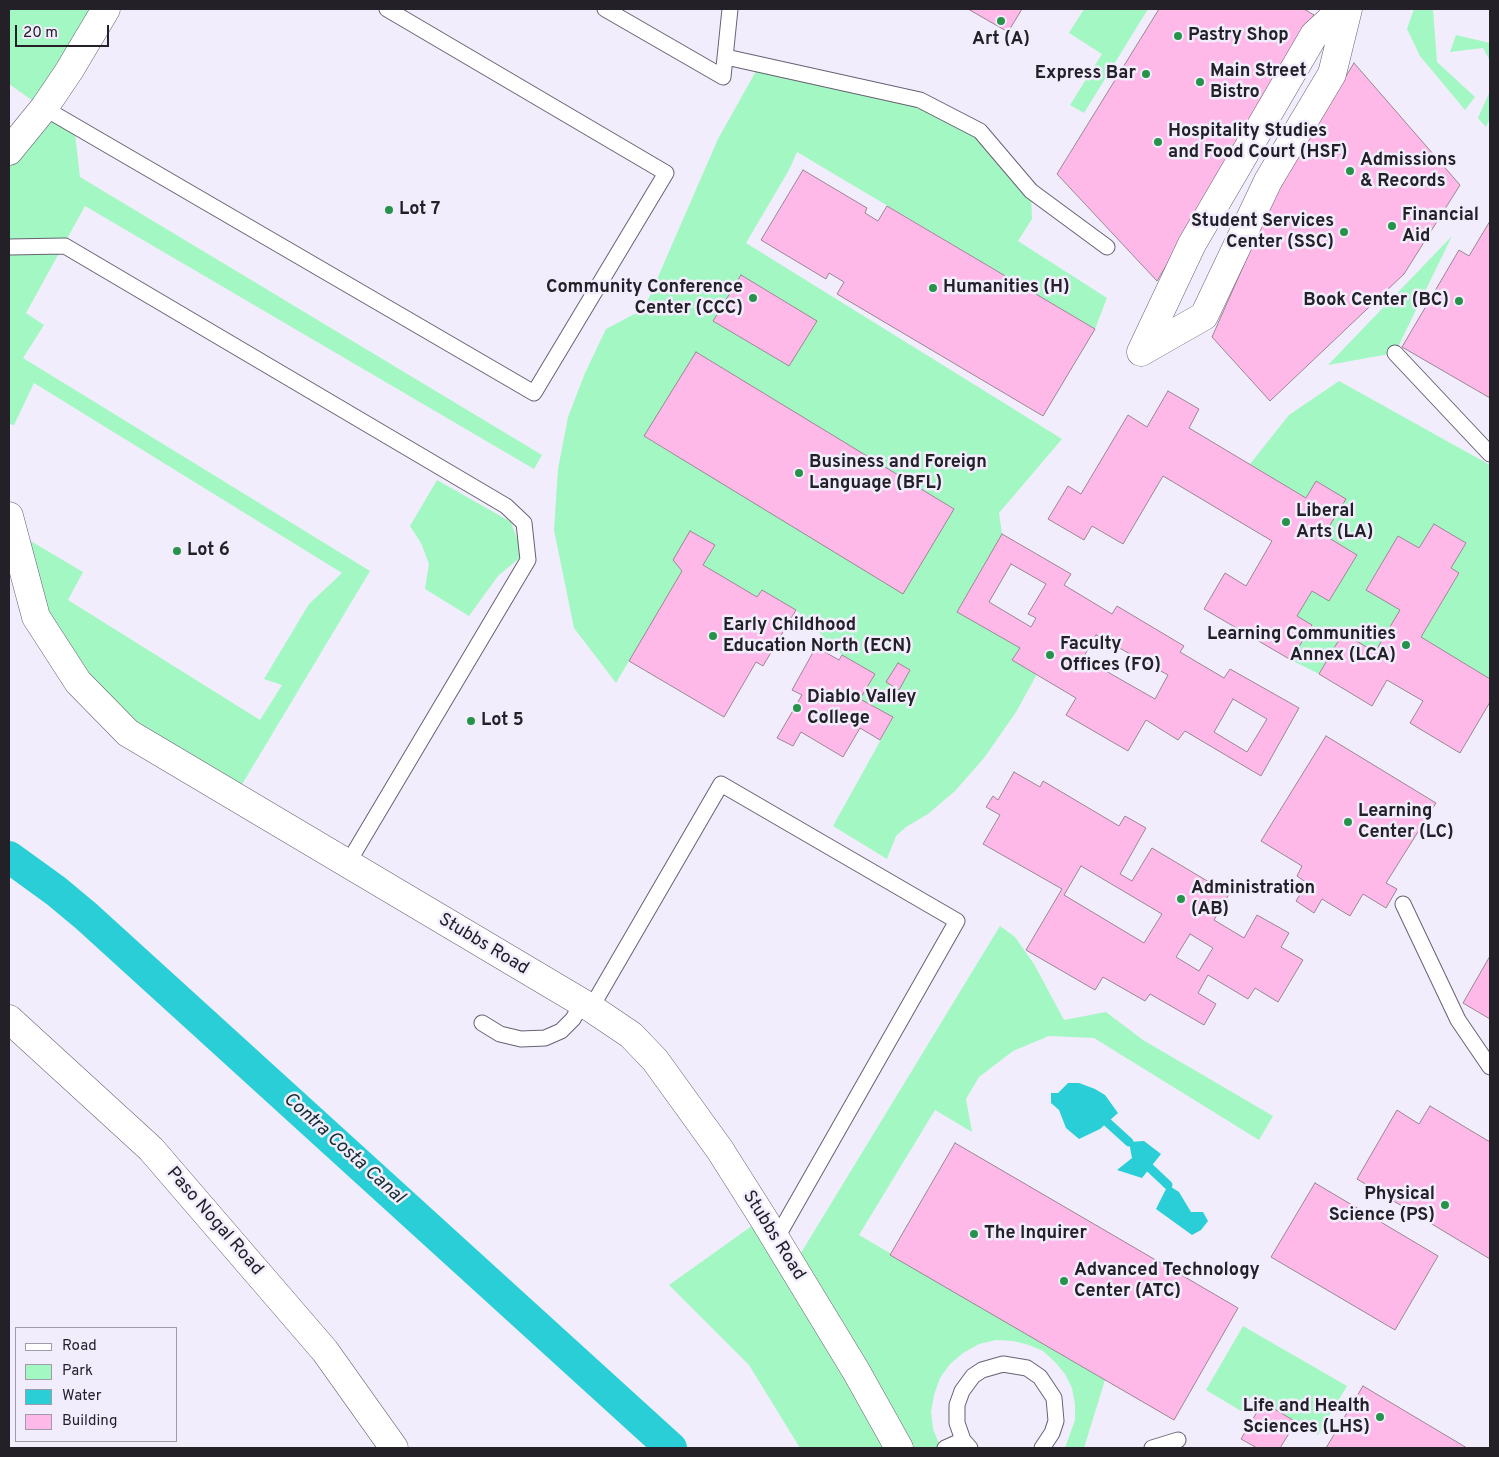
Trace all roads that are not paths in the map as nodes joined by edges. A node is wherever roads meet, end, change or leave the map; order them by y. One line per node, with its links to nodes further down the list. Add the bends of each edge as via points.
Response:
1 (106, 9): 8 (street)
2 (387, 9): 8 (lane, via 666,173 534,392)
3 (605, 9): 7 (lane, via 723,77)
4 (730, 9): 7 (lane)
5 (1342, 9): 10 (street, via 1314,35)
6 (1348, 9): 11 (street, via 1332,74)
7 (726, 57): 13 (lane, via 920,100 980,131 1031,192)
8 (44, 108): 9 (street)
9 (9, 151)
10 (1229, 180): 11 (street); 11 (street, via 1192,244 1141,352 1204,316)
11 (1268, 180)
12 (9, 247): 17 (lane, via 65,246 506,506 524,522 528,560)
13 (1107, 247)
14 (1394, 353): 15 (lane)
15 (1490, 454)
16 (9, 516): 17 (street, Stubbs Road, via 36,617 78,682 128,733)
17 (348, 864): 19 (street, Stubbs Road)
18 (1403, 904): 22 (lane, via 1458,1020)
19 (586, 1006): 21 (lane, via 561,1031 545,1038 507,1036); 23 (street, Stubbs Road, via 631,1035 655,1060 720,1150); 23 (lane, via 721,784 957,921)
20 (9, 1019): 27 (street, Paso Nogal Road, via 151,1149 326,1351)
21 (482, 1023)
22 (1490, 1068)
23 (776, 1239): 28 (street, Stubbs Road)
24 (1178, 1440): 30 (lane)
25 (967, 1444): 26 (lane, via 957,1414 962,1391 982,1370 1015,1364 1040,1377 1054,1398 1056,1421); 29 (lane)
26 (1047, 1447)
27 (394, 1448)
28 (899, 1448)
29 (945, 1448)
30 (1152, 1448)

